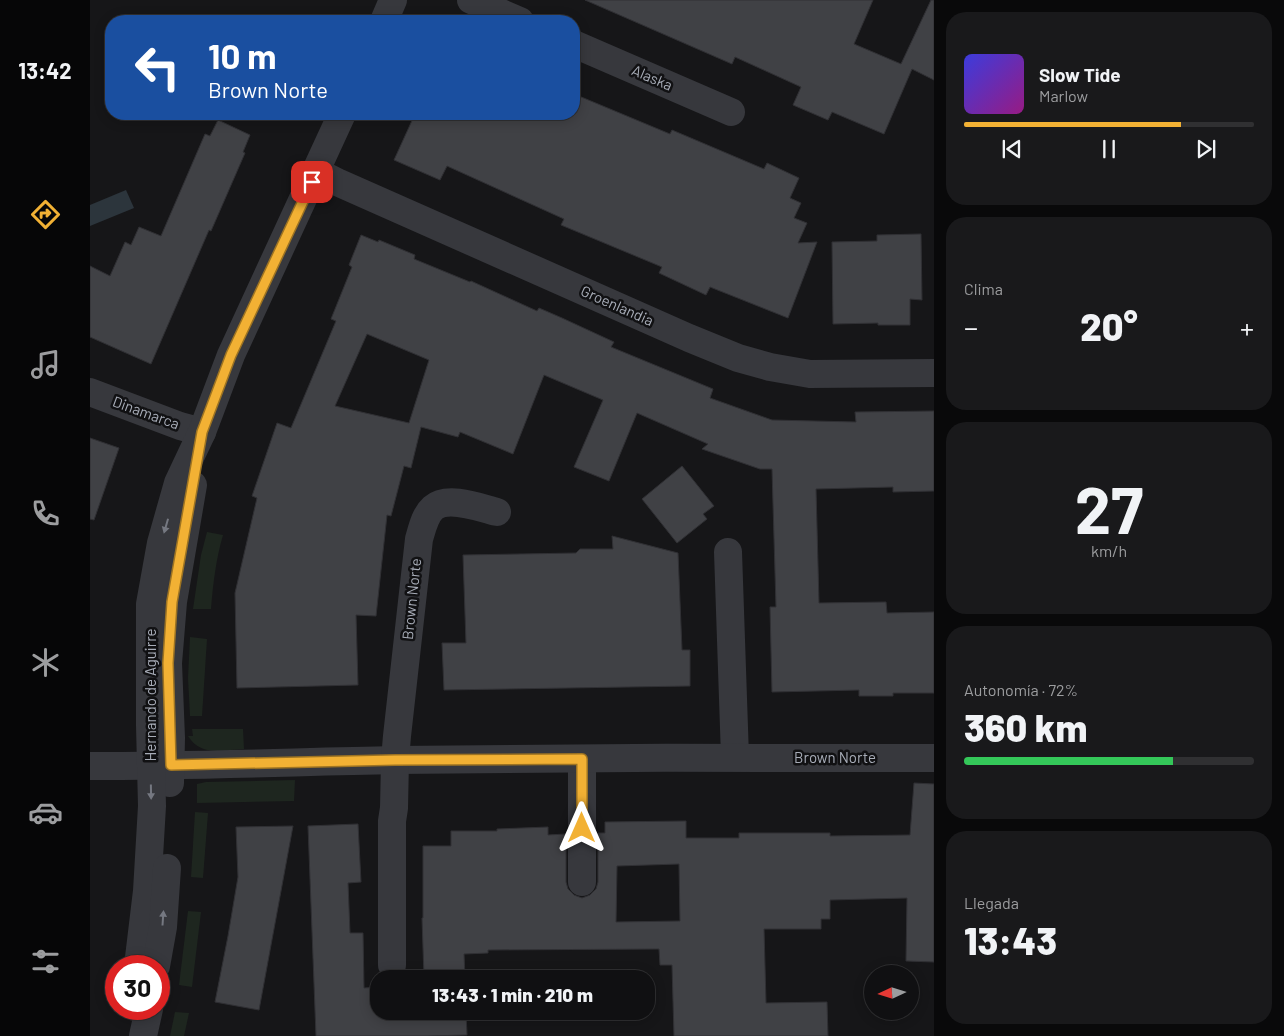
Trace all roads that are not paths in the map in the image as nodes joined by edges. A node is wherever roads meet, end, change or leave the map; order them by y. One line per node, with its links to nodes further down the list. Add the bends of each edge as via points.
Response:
1 (393, 0): 3 (street)
2 (471, 0): 4 (street)
3 (387, 15)
4 (506, 15)
5 (580, 47): 6 (street, Alaska)
6 (731, 112)
7 (339, 120): 8 (street, Hernando de Aguirre)
8 (317, 172): 9 (street, Groenlandia, via 738,358 810,374); 11 (street, Hernando de Aguirre, via 231,355)
9 (934, 373)
10 (90, 392): 11 (street, Dinamarca)
11 (202, 432): 19 (street, Hernando de Aguirre, via 172,602)
12 (497, 512): 17 (street, Brown Norte, via 447,502 433,508 423,524)
13 (728, 552): 14 (street)
14 (735, 757): 15 (street, Brown Norte); 16 (street, Brown Norte)
15 (934, 758)
16 (582, 759): 17 (street, Brown Norte); 20 (street)
17 (395, 760): 19 (street, Brown Norte); 23 (street, Brown Norte)
18 (90, 766): 19 (street, Brown Norte)
19 (161, 766): 21 (street, Hernando de Aguirre, one-way to 21, via 152,806); 22 (street, Hernando de Aguirre, one-way to 19, via 168,848)
20 (582, 882)
21 (139, 955)
22 (158, 955)
23 (392, 965)
24 (128, 1020): 26 (street)
25 (146, 1020): 27 (street)
26 (125, 1036)
27 (143, 1036)

